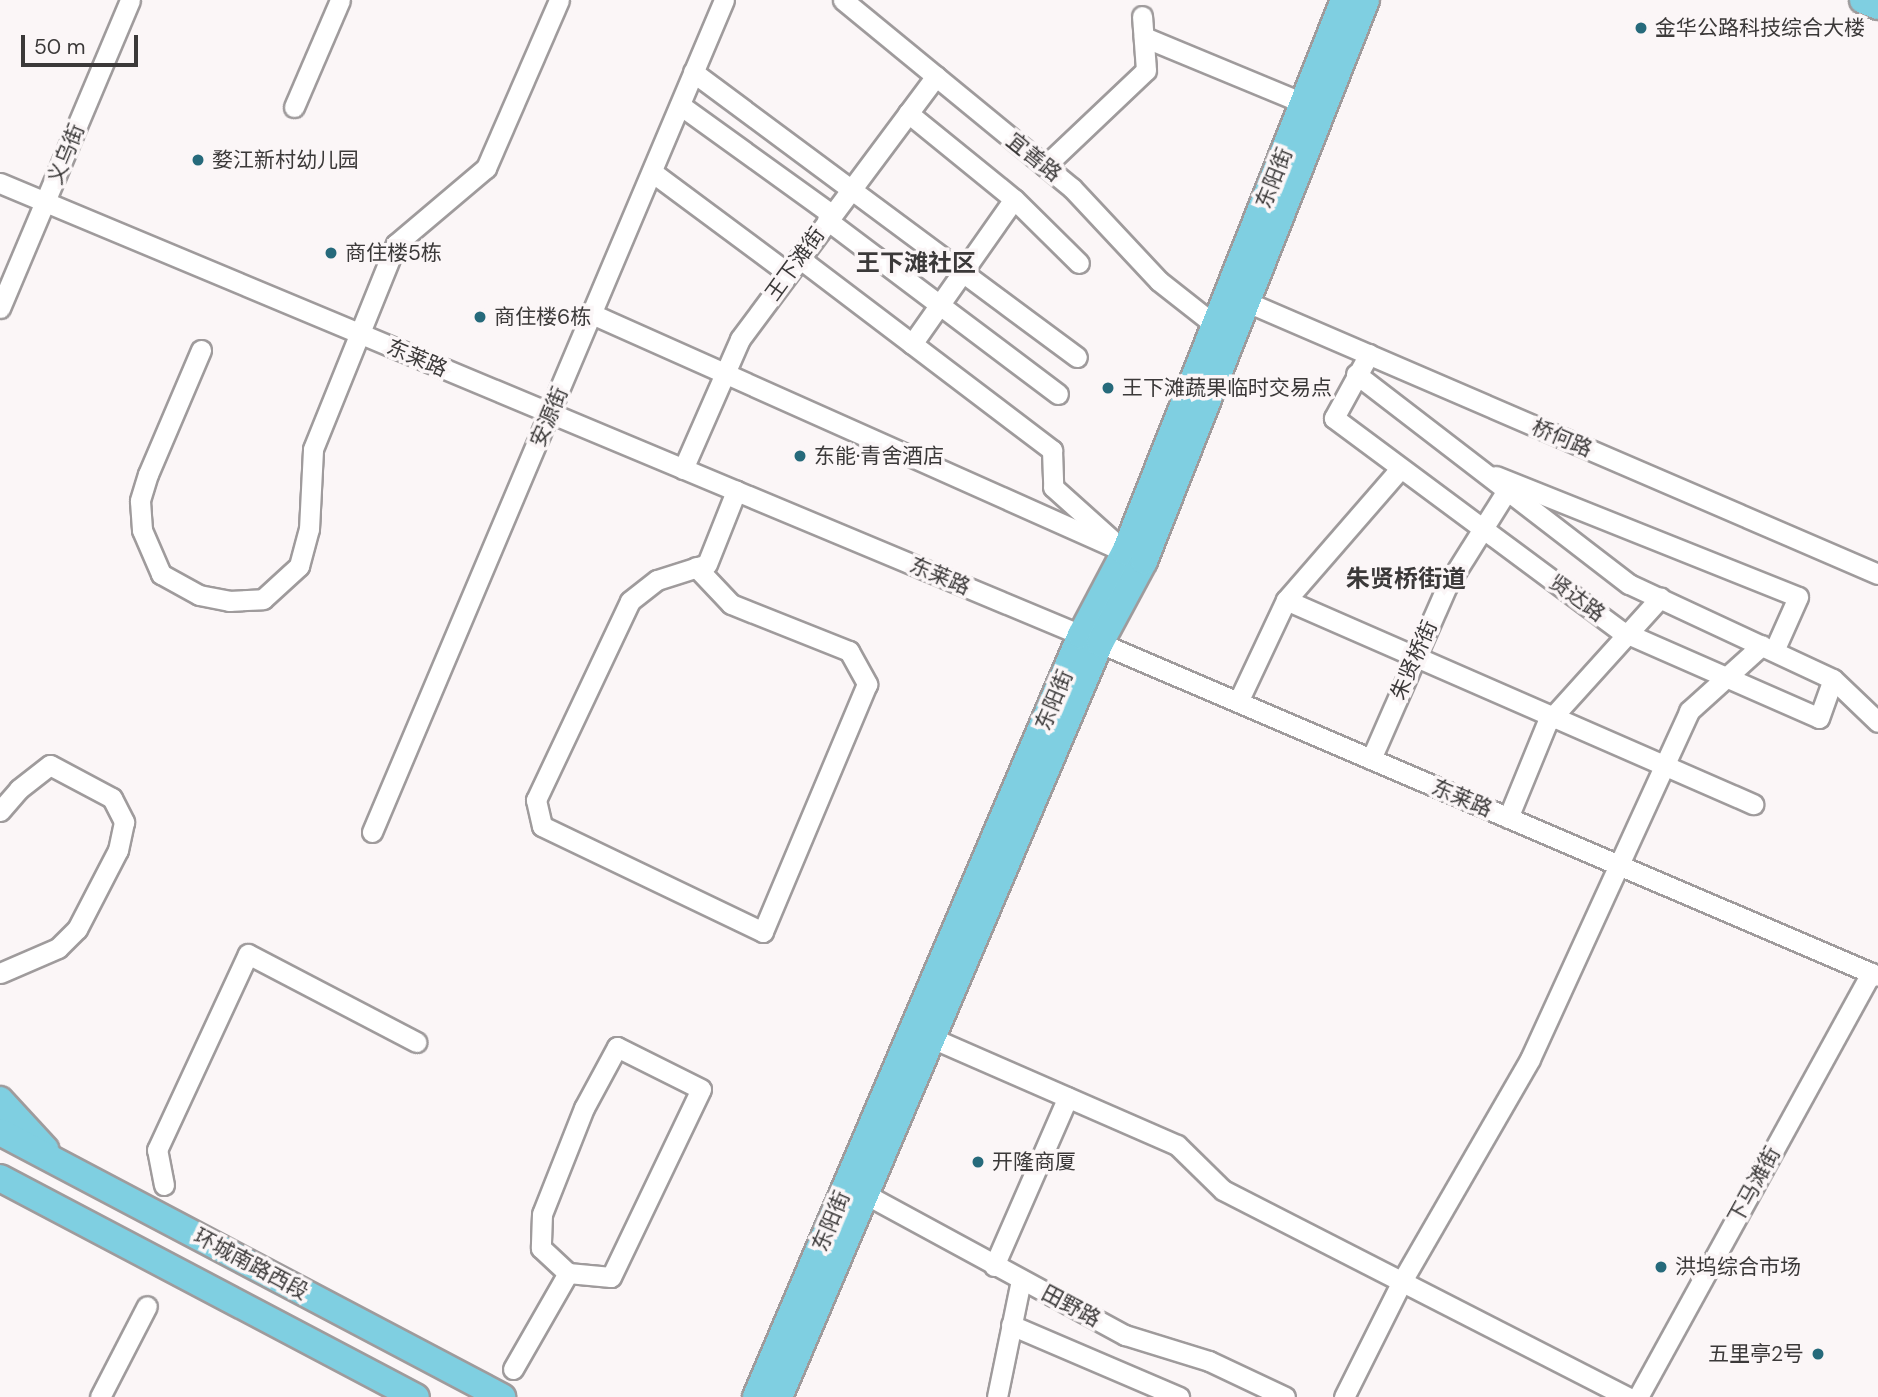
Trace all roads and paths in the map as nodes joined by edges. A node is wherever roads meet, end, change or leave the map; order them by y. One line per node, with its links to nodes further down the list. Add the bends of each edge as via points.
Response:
1 (130, 0): 23 (street, 义乌街)
2 (340, 0): 16 (street)
3 (559, 0): 33 (street, via 486,168 396,244)
4 (724, 0): 12 (street, 安源街)
5 (843, 0): 13 (street, 宜善路)
6 (1345, 0): 14 (main road, 东阳街)
7 (1366, 0): 28 (main road, 东阳街)
8 (1863, 0): 9 (main road)
9 (1878, 6)
10 (1142, 16): 11 (street)
11 (1144, 37): 14 (street); 18 (street, via 1146,70)
12 (693, 72): 15 (street, 安源街); 21 (street)
13 (936, 76): 17 (street, 王下滩街); 18 (street, 宜善路)
14 (1303, 103): 32 (main road, 东阳街)
15 (680, 105): 19 (street, 安源街); 24 (street)
16 (294, 107)
17 (908, 113): 21 (street, 王下滩街); 22 (street)
18 (1045, 166): 32 (street, 宜善路, via 1159,281)
19 (652, 172): 26 (street); 31 (street, 安源街)
20 (0, 183): 23 (street, 东莱路)
21 (852, 186): 24 (street, 王下滩街); 27 (street)
22 (1014, 199): 25 (street); 27 (street)
23 (46, 203): 30 (street, 义乌街); 33 (street, 东莱路)
24 (829, 217): 26 (street, 王下滩街); 29 (street)
25 (1079, 263)
26 (793, 266): 34 (street); 38 (street, 王下滩街)
27 (963, 270): 29 (street); 37 (street)
28 (1247, 302): 36 (street, 桥何路); 54 (main road, 东阳街, via 1144,561)
29 (942, 305): 34 (street); 40 (street)
30 (0, 308)
31 (592, 314): 38 (street); 41 (street, 安源街)
32 (1215, 326): 48 (main road, 东阳街)
33 (360, 334): 35 (street, via 313,449 309,529 299,566 263,599 229,601 199,594 161,574 142,530 139,501); 41 (street, 东莱路)
34 (912, 344): 48 (street, via 1052,450 1053,487)
35 (201, 350)
36 (1369, 355): 39 (street, 贤达路); 50 (street, 桥何路)
37 (1077, 357)
38 (723, 370): 43 (street, 王下滩街); 48 (street)
39 (1356, 374): 42 (street); 44 (street, 贤达路, via 1334,418)
40 (1058, 394)
41 (550, 413): 43 (street, 东莱路); 67 (street, 安源街)
42 (1471, 466): 46 (street); 55 (street, via 1798,597)
43 (683, 469): 45 (street, 东莱路)
44 (1400, 469): 47 (street, 贤达路); 52 (street)
45 (736, 491): 49 (street, via 707,564); 54 (street, 东莱路)
46 (1506, 492): 47 (street, 朱贤桥街); 51 (street, via 1629,584)
47 (1482, 529): 53 (street, 贤达路); 56 (street, 朱贤桥街, via 1447,586)
48 (1125, 552): 54 (main road, 东阳街)
49 (696, 567): 49 (street, via 657,580 630,601 536,800 542,826 762,932 867,684 849,651 731,604)
50 (1878, 574)
51 (1660, 598): 53 (street); 55 (street)
52 (1286, 600): 56 (street); 59 (street)
53 (1630, 635): 57 (street, 贤达路); 60 (street)
54 (1090, 639): 59 (street, 东莱路); 71 (main road, 东阳街); 91 (main road, 东阳街)
55 (1768, 648): 57 (street); 58 (street)
56 (1417, 655): 60 (street); 62 (street, 朱贤桥街)
57 (1726, 677): 58 (street, 贤达路, via 1819,718); 63 (street, via 1689,711)
58 (1833, 679): 61 (street)
59 (1238, 702): 62 (street, 东莱路)
60 (1554, 716): 63 (street); 66 (street)
61 (1878, 722)
62 (1371, 759): 66 (street, 东莱路)
63 (1664, 763): 64 (street); 68 (street)
64 (1753, 804)
65 (0, 811): 69 (street, via 50,765 112,798 124,822 118,850 77,929 58,948)
66 (1508, 818): 68 (street, 东莱路)
67 (372, 832)
68 (1617, 864): 70 (street, 东莱路); 83 (street, via 1530,1059)
69 (0, 973)
70 (1874, 974): 98 (street, 下马滩街)
71 (932, 1038): 73 (street); 79 (main road, 东阳街)
72 (416, 1042): 78 (street, via 247,954 157,1150)
73 (1068, 1097): 80 (street); 83 (street, via 1177,1145 1223,1191)
74 (0, 1100): 76 (main road)
75 (0, 1132): 76 (main road, 环城南路西段)
76 (55, 1161): 90 (main road, 环城南路西段)
77 (0, 1178): 87 (main road, 环城南路西段)
78 (164, 1185)
79 (865, 1195): 80 (street, 田野路); 92 (main road, 东阳街)
80 (994, 1266): 82 (street, 田野路)
81 (568, 1273): 81 (street, via 611,1278 701,1089 617,1046 584,1108 542,1214 541,1248); 86 (street)
82 (1021, 1280): 85 (street); 95 (street, 田野路, via 1125,1335 1209,1361)
83 (1402, 1281): 96 (street); 97 (street)
84 (147, 1306): 88 (street)
85 (1011, 1325): 93 (street); 94 (street)
86 (513, 1369)
87 (394, 1389): 89 (main road, 环城南路西段)
88 (100, 1397)
89 (416, 1397)
90 (502, 1397)
91 (756, 1397)
92 (779, 1397)
93 (998, 1397)
94 (1179, 1397)
95 (1285, 1397)
96 (1344, 1397)
97 (1628, 1397)
98 (1638, 1397)

